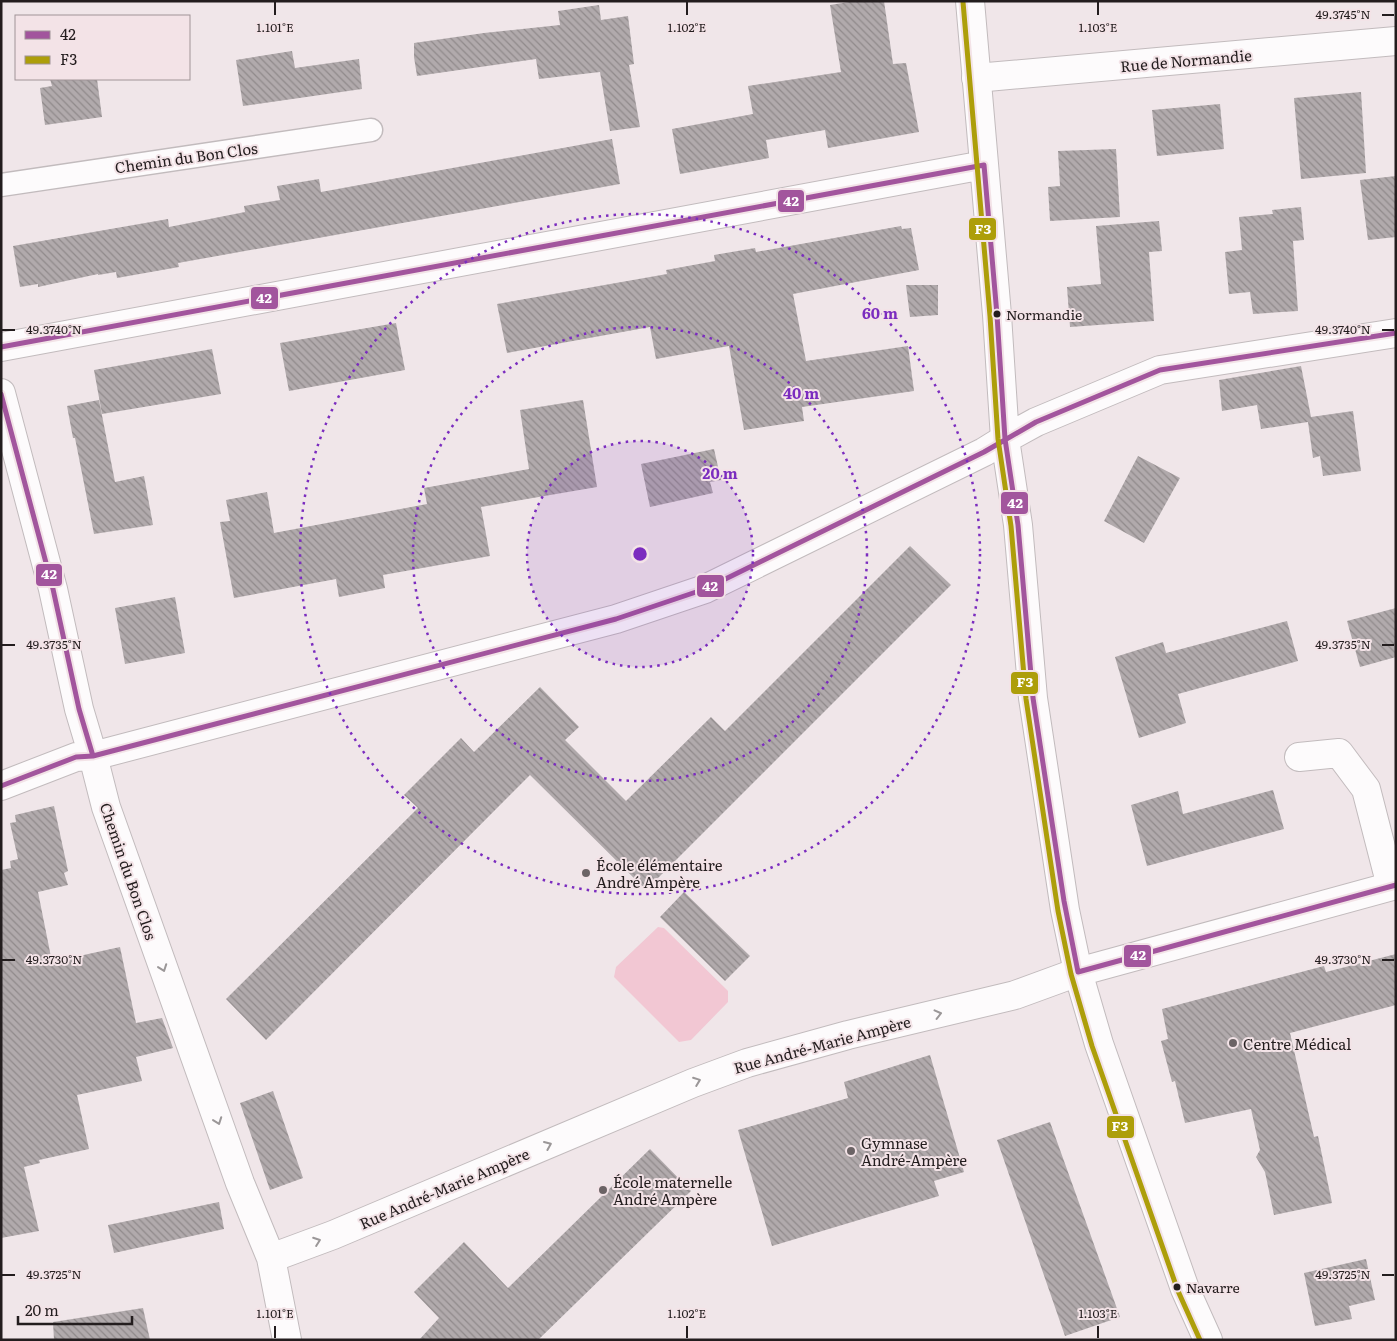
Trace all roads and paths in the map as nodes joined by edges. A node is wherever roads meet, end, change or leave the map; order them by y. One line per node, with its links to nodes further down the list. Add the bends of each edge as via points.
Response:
1 (970, 1): 3 (street)
2 (1396, 41): 3 (street, Rue de Normandie)
3 (976, 78): 5 (street)
4 (371, 130): 6 (lane, Chemin du Bon Clos)
5 (984, 165): 8 (street); 10 (street)
6 (1, 185)
7 (1396, 333): 10 (street, via 1160,370 1036,422)
8 (1, 347)
9 (1, 393): 11 (street, Chemin du Bon Clos)
10 (1005, 439): 11 (street, via 705,589 616,619); 15 (street, via 1018,525 1033,698)
11 (93, 756): 13 (street, via 76,757); 16 (street, Chemin du Bon Clos, one-way to 16, via 109,816 240,1183)
12 (1298, 757): 14 (street, Rue André-Marie Ampère, via 1339,753 1366,789)
13 (1, 786)
14 (1394, 885): 15 (street, Rue André-Marie Ampère)
15 (1078, 972): 16 (street, Rue André-Marie Ampère, one-way to 15, via 334,1235 692,1083 747,1063 1015,995); 18 (street, via 1099,1044 1185,1289)
16 (271, 1258): 17 (street, Chemin du Bon Clos)
17 (287, 1340)
18 (1208, 1340)

